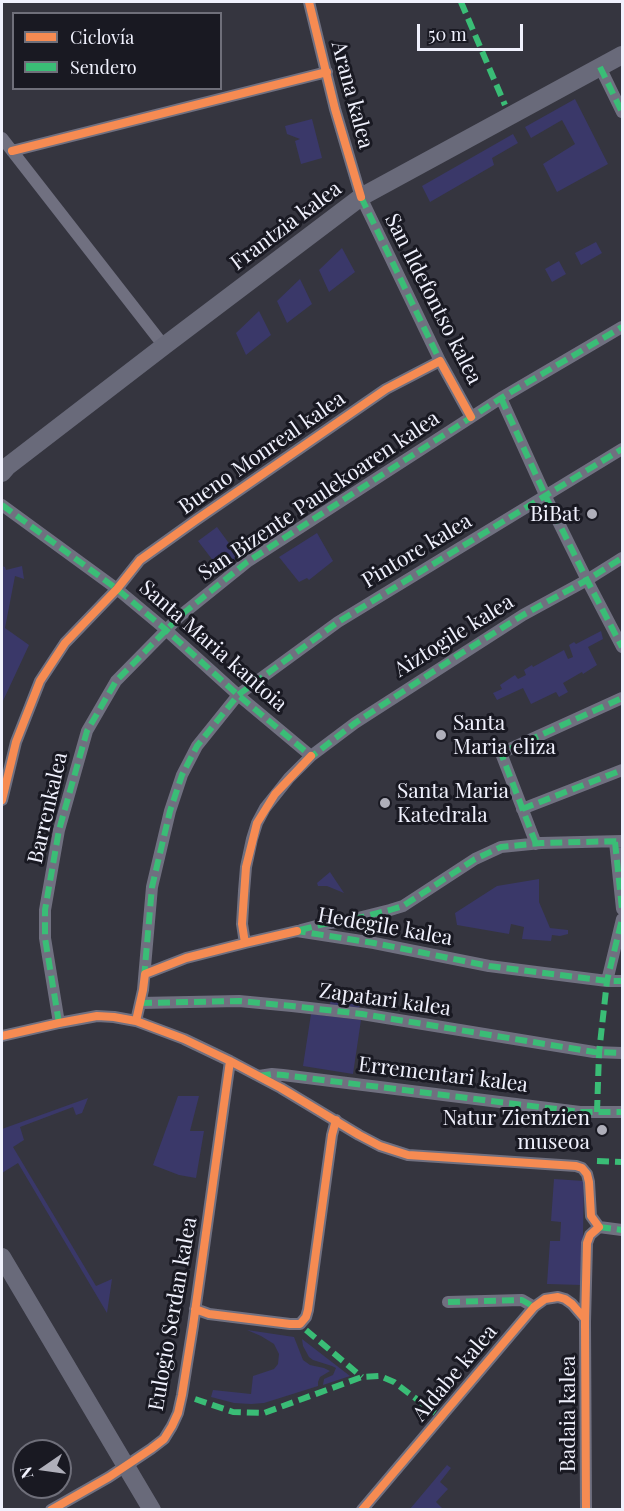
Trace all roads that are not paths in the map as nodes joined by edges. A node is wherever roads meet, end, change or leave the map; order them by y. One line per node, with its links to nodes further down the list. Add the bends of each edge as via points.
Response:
1 (309, 2): 4 (street, Arana kalea)
2 (622, 55): 3 (main road, Frantzia kalea)
3 (600, 67): 5 (street); 8 (main road, Frantzia kalea)
4 (327, 72): 7 (street); 8 (street, Arana kalea)
5 (622, 112)
6 (2, 138): 7 (street)
7 (12, 151): 10 (street)
8 (362, 197): 10 (main road, Frantzia kalea); 11 (street, San Ildefontso kalea)
9 (622, 327): 12 (street, San Bizente Paulekoaren kalea)
10 (164, 346): 15 (main road, Frantzia kalea)
11 (440, 361): 13 (street, San Ildefontso kalea); 20 (street, Bueno Monreal kalea, via 386,390 196,520 140,560)
12 (501, 398): 13 (street, San Bizente Paulekoaren kalea); 16 (street)
13 (471, 417): 21 (street, San Bizente Paulekoaren kalea, via 247,562)
14 (622, 449): 16 (street, Pintore kalea)
15 (2, 473)
16 (546, 497): 19 (street); 23 (street, Pintore kalea, via 338,622)
17 (2, 505): 20 (street, Santa Maria kantoia)
18 (622, 558): 19 (street, Aiztogile kalea)
19 (587, 580): 22 (street); 25 (street, Aiztogile kalea, via 457,656)
20 (117, 589): 21 (street, Santa Maria kantoia); 27 (street, Bueno Monreal kalea, via 65,643 40,681 16,742)
21 (165, 629): 23 (street, Santa Maria kantoia); 40 (street, Barrenkalea, via 116,681 87,731 59,830 45,910 45,938)
22 (622, 647)
23 (238, 695): 25 (street, Santa Maria kantoia); 35 (street, Pintore kalea, via 196,746 182,775 153,887)
24 (622, 698): 28 (street, via 501,753)
25 (311, 756): 34 (street, Aiztogile kalea, via 275,794 257,823 246,867 242,924)
26 (622, 770): 28 (street)
27 (2, 800)
28 (522, 809): 30 (street)
29 (619, 842): 30 (street); 31 (street)
30 (536, 844): 33 (street, via 501,847 475,859 403,906)
31 (622, 909)
32 (622, 919): 36 (street)
33 (297, 931): 34 (street, Hedegile kalea); 36 (street, Hedegile kalea, via 489,966)
34 (245, 943): 35 (street, Hedegile kalea, via 186,958)
35 (145, 974): 38 (street, Pintore kalea)
36 (607, 981): 37 (street, Hedegile kalea)
37 (622, 981)
38 (140, 1003): 39 (street, Pintore kalea); 42 (street, Zapatari kalea, via 239,1001 292,1006 599,1053)
39 (136, 1021): 40 (street, via 97,1016); 43 (street)
40 (58, 1023): 41 (street)
41 (2, 1034)
42 (622, 1053)
43 (230, 1061): 44 (street); 52 (street, Eulogio Serdan kalea)
44 (259, 1076): 45 (street, Errementari kalea, via 283,1075 580,1112); 46 (street)
45 (622, 1112)
46 (336, 1120): 47 (street, via 380,1146 408,1155 582,1168 590,1182 589,1212); 52 (street, via 306,1317 300,1324 291,1324)
47 (599, 1227): 48 (street); 53 (street, Badaia kalea, via 588,1243)
48 (622, 1230)
49 (2, 1257): 54 (main road)
50 (447, 1302): 51 (street, via 522,1300)
51 (534, 1307): 53 (street, via 545,1299 558,1297 572,1304); 57 (street, Aldabe kalea)
52 (195, 1309): 54 (street, Eulogio Serdan kalea, via 178,1413 164,1438)
53 (585, 1319): 58 (street, Badaia kalea)
54 (126, 1466): 55 (street, Eulogio Serdan kalea); 56 (main road)
55 (51, 1509)
56 (152, 1509)
57 (362, 1509)
58 (586, 1509)

